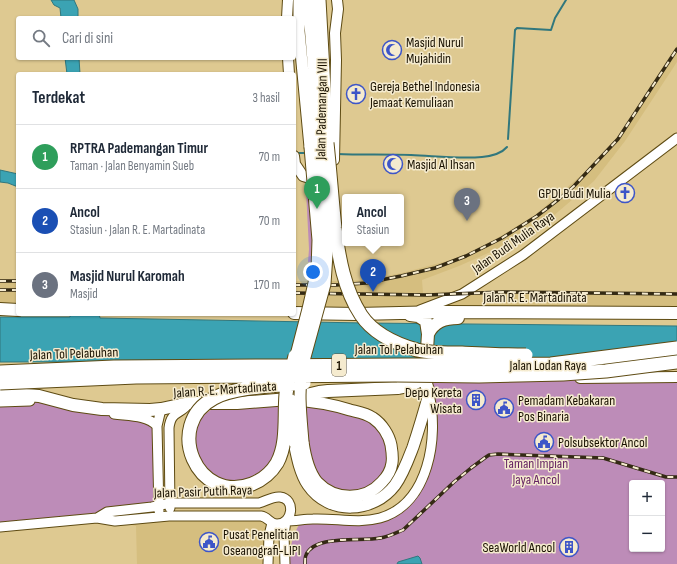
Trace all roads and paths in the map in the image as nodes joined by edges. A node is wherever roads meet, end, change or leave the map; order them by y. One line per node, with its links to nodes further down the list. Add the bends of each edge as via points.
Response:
1 (288, 0): 7 (main road)
2 (299, 0): 12 (main road, via 299,31)
3 (308, 0): 12 (main road)
4 (319, 0): 8 (highway)
5 (325, 0): 8 (highway)
6 (337, 0): 13 (main road, Jalan Pademangan VIII, via 334,167 326,177 312,179 303,176)
7 (287, 16)
8 (320, 26): 21 (highway, bridge, via 327,143 339,253 352,299 362,316 375,329 400,344 418,350 441,353 552,355)
9 (288, 60): 10 (main road)
10 (289, 72)
11 (677, 138): 18 (street, Jalan Budi Mulia Raya, via 523,255 462,294)
12 (315, 147): 22 (main road, bridge, via 317,270); 36 (main road, bridge, via 327,226 328,254 325,284 300,379)
13 (296, 164)
14 (0, 309): 15 (highway)
15 (16, 310)
16 (296, 313): 18 (highway, Jalan R. E. Martadinata, via 393,312)
17 (677, 313): 18 (highway, Jalan R. E. Martadinata, via 448,312)
18 (418, 316): 20 (highway, via 426,321)
19 (677, 321): 20 (highway, Jalan R. E. Martadinata, via 450,318 439,322)
20 (428, 334): 25 (highway, bridge)
21 (671, 349): 24 (highway, Jalan Tol Pelabuhan / 1, bridge, via 551,364 114,367)
22 (295, 356): 26 (highway, bridge, via 289,380 288,387 286,393 282,447 274,466 267,475 249,485 225,486 209,480 196,466 189,447 189,438 193,419 205,404 215,398 228,392 252,388 277,386 285,385 293,384); 36 (main road, bridge, via 290,384)
23 (677, 362): 26 (highway, Jalan Tol Pelabuhan / 1, bridge, via 563,374)
24 (0, 372)
25 (425, 374): 29 (highway); 31 (highway, Jalan R. E. Martadinata / 1, via 422,380 405,387 328,391)
26 (395, 375): 28 (highway, Jalan Tol Pelabuhan / 1, bridge, via 136,377)
27 (677, 377): 29 (main road, Jalan Lodan Raya, via 443,379 431,384)
28 (0, 383)
29 (429, 394): 36 (main road, via 420,426 401,474 383,496 366,505 339,506 314,492 308,486 300,468); 42 (street, Jalan Pasir Putih Raya, via 432,430 426,468 417,490 403,506 388,515 355,522 312,519)
30 (0, 395): 34 (highway, Jalan R. E. Martadinata / 1, via 38,396 102,409)
31 (290, 399): 33 (highway, Jalan R. E. Martadinata / 1); 36 (main road, via 341,407 374,419 390,440 392,464 386,478 375,488 352,497 338,495 318,483)
32 (0, 402): 35 (street, via 36,401 79,411 139,417)
33 (189, 403): 34 (highway, Jalan R. E. Martadinata / 1); 37 (street, via 172,417 168,428)
34 (161, 409): 35 (street)
35 (158, 426): 38 (street)
36 (298, 442)
37 (170, 503): 38 (street, Jalan Pasir Putih Raya); 40 (street); 42 (street, Jalan Pasir Putih Raya, via 260,503 280,497 290,504 291,514)
38 (159, 505): 39 (street); 41 (street, Jalan Pasir Putih Raya, via 107,512)
39 (159, 516): 40 (street, Jalan Pasir Putih Raya); 41 (street, Jalan Pasir Putih Raya, via 115,521)
40 (169, 516): 43 (street, Jalan Pasir Putih Raya, via 261,516)
41 (96, 518): 44 (street, Jalan Pasir Putih Raya)
42 (286, 521): 43 (street, Jalan Pasir Putih Raya); 46 (street)
43 (272, 523): 45 (street)
44 (0, 527)
45 (268, 564)
46 (285, 564)

